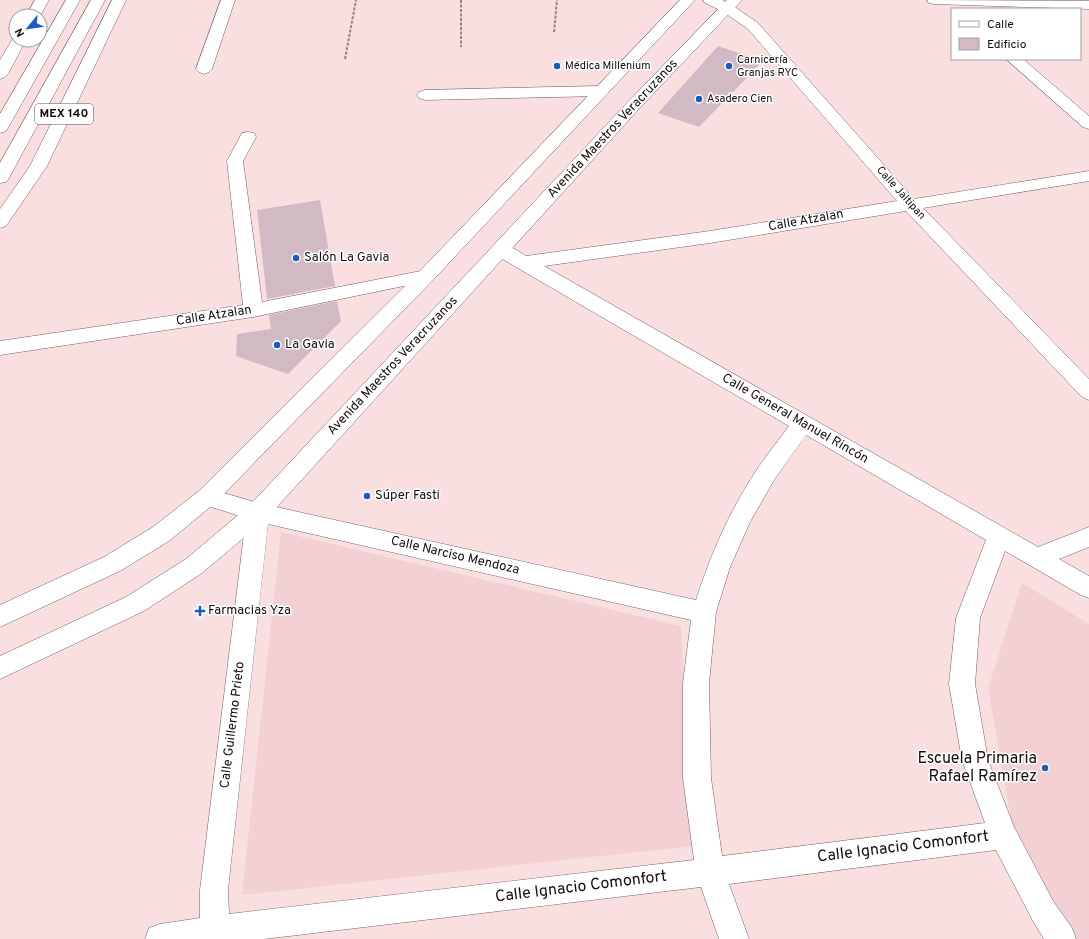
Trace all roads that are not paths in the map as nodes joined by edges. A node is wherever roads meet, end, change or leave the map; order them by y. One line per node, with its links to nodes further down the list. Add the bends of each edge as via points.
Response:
1 (72, 0): 17 (main road, MEX 140)
2 (98, 0): 20 (main road, MEX 140)
3 (119, 0): 22 (main road, MEX 140, via 38,166)
4 (228, 0): 12 (main road)
5 (688, 0): 14 (main road)
6 (1075, 2): 8 (main road); 9 (main road)
7 (724, 3): 21 (main road, Calle Jaltipan, via 753,26); 23 (main road, Avenida Maestros Veracruzanos)
8 (945, 3)
9 (1089, 5)
10 (15, 48): 13 (main road)
11 (1015, 60): 16 (main road)
12 (204, 69)
13 (0, 74)
14 (601, 91): 15 (main road); 25 (main road)
15 (425, 95)
16 (1089, 124)
17 (0, 128)
18 (248, 137): 26 (main road, via 235,161)
19 (1089, 176): 21 (main road, Calle Atzalan)
20 (0, 178)
21 (909, 204): 24 (main road, Calle Atzalan, via 710,237); 28 (main road, Calle Jaltipan)
22 (0, 222)
23 (501, 250): 24 (main road, Calle General Manuel Rincón); 31 (main road, Avenida Maestros Veracruzanos)
24 (523, 263): 29 (main road, Calle General Manuel Rincón)
25 (426, 276): 26 (main road, Calle Atzalan); 30 (main road)
26 (253, 310): 27 (main road, Calle Atzalan)
27 (0, 348)
28 (1089, 392)
29 (803, 423): 32 (main road, Calle General Manuel Rincón); 36 (main road, via 766,474 740,519 718,568)
30 (207, 497): 31 (main road, Calle Narciso Mendoza); 37 (main road, via 161,534 112,564)
31 (258, 512): 36 (main road, Calle Narciso Mendoza); 38 (main road, Avenida Maestros Veracruzanos, via 194,566 135,604); 41 (main road, Calle Guillermo Prieto, via 214,890)
32 (999, 536): 34 (main road, Calle General Manuel Rincón); 39 (main road, via 968,618 962,684 974,760)
33 (1089, 537): 34 (main road)
34 (1037, 558): 35 (main road, Calle General Manuel Rincón)
35 (1089, 588)
36 (704, 612): 40 (main road, via 696,682 697,778)
37 (0, 616)
38 (0, 668)
39 (1003, 835): 40 (main road, Calle Ignacio Comonfort); 44 (main road, via 1043,911)
40 (710, 872): 41 (main road, Calle Ignacio Comonfort); 43 (main road)
41 (216, 935): 42 (main road, Calle Ignacio Comonfort)
42 (160, 939)
43 (734, 939)
44 (1061, 939)

